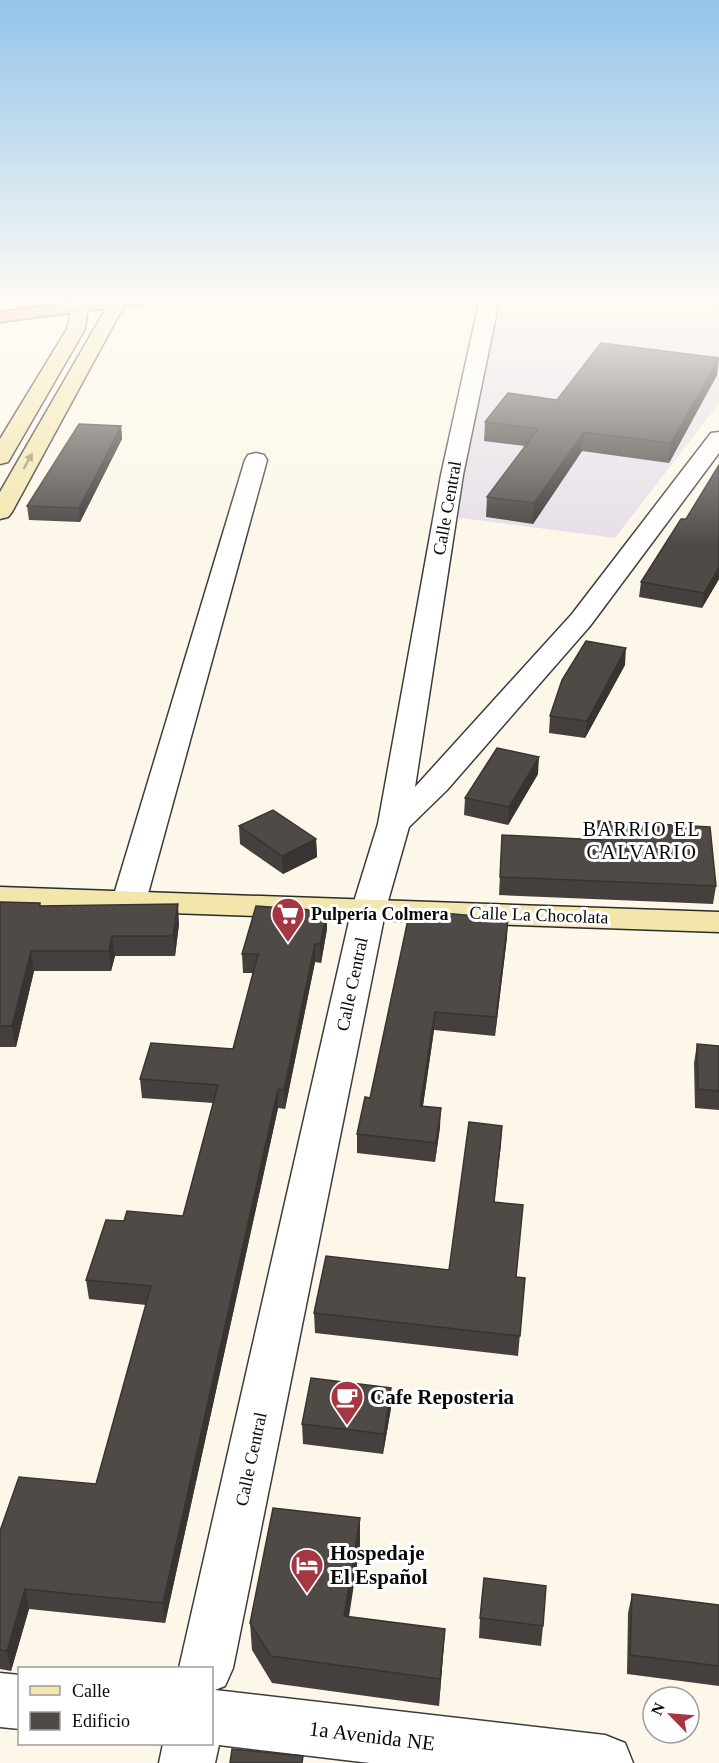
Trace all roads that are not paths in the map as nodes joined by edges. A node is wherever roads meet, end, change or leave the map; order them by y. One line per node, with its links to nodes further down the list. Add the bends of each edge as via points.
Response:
1 (46, 380): 5 (street)
2 (73, 380): 7 (street, one-way to 2)
3 (473, 380): 8 (street, Calle Central, via 452,475)
4 (719, 438): 8 (street, via 581,620 436,784)
5 (0, 457)
6 (256, 460): 10 (street)
7 (0, 512)
8 (394, 824): 11 (street, Calle Central)
9 (0, 897): 10 (street, Calle La Chocolata)
10 (129, 901): 11 (street, Calle La Chocolata)
11 (369, 908): 12 (street, Calle La Chocolata); 13 (street, Calle Central)
12 (719, 922)
13 (206, 1667)
14 (0, 1700): 15 (street)
15 (18, 1702)
16 (213, 1717): 19 (street, 1a Avenida NE)
17 (191, 1745): 18 (street)
18 (187, 1763)
19 (605, 1763)

